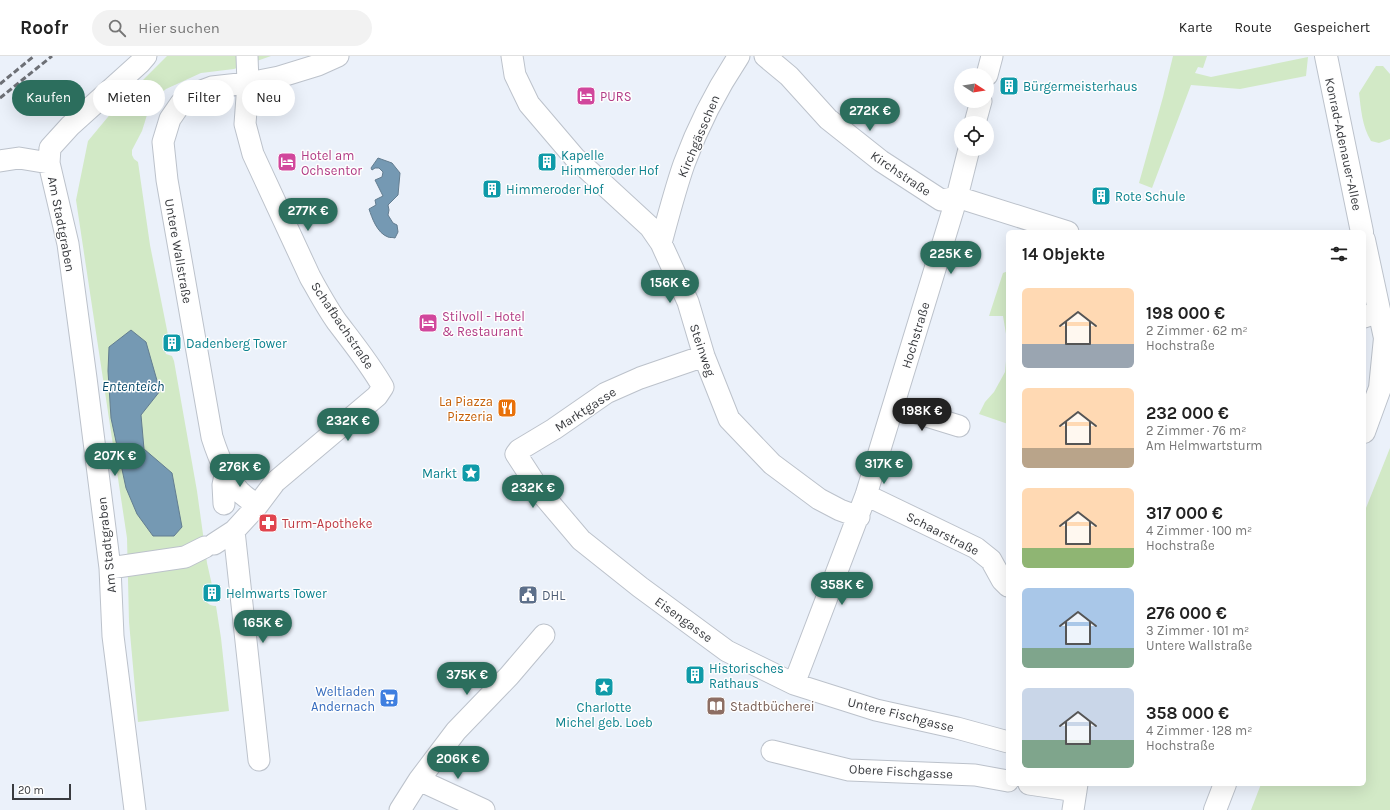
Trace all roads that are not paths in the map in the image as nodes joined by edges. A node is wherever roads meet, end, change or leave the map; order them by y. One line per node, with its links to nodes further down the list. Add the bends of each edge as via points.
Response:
1 (146, 56): 16 (street, via 124,79 70,126 50,148)
2 (247, 56): 10 (street, Schafbachstraße)
3 (338, 56): 11 (street, Untere Wallstraße, via 318,65)
4 (512, 56): 20 (street, Steinweg, via 515,75 529,104 575,158 650,227)
5 (740, 56): 20 (street, Kirchgässchen, via 724,79 689,152)
6 (765, 56): 17 (street, Kirchstraße, via 789,76 828,119 881,161 941,200)
7 (992, 56): 9 (street)
8 (1326, 56): 19 (street, Konrad-Adenauer-Allee)
9 (989, 68)
10 (248, 80)
11 (261, 80)
12 (242, 84): 27 (street, Untere Wallstraße, via 212,87 196,93 181,103 170,119 163,142 167,180 209,424 218,456)
13 (246, 116): 30 (street, Schafbachstraße, via 252,154 320,296 383,387 377,396 275,482)
14 (967, 156): 17 (street, Hochstraße)
15 (0, 161): 16 (street, via 19,158)
16 (49, 163): 34 (street, Am Stadtgraben, via 68,244)
17 (957, 197): 18 (street, Kirchstraße); 24 (street, Hochstraße)
18 (1062, 230)
19 (1362, 230)
20 (661, 243): 23 (street, Steinweg, via 688,302)
21 (1366, 259): 22 (street)
22 (1372, 315): 26 (street, via 1386,338 1380,388)
23 (704, 356): 31 (street, Steinweg, via 729,419 772,464 819,499); 33 (street, Marktgasse, via 640,378 606,393 516,454 542,494)
24 (894, 406): 25 (street); 28 (street, Hochstraße)
25 (959, 426)
26 (1366, 426)
27 (226, 470): 29 (street, via 223,484); 30 (street, Untere Wallstraße, via 240,492)
28 (866, 495): 31 (street, Hochstraße); 35 (street, Schaarstraße, via 976,548 991,560)
29 (224, 504)
30 (257, 506): 32 (street)
31 (859, 517): 37 (street, Hochstraße)
32 (234, 531): 34 (street, via 185,557); 40 (street, via 235,568)
33 (581, 540): 37 (street, Eisengasse, via 727,651)
34 (110, 568): 46 (street, Am Stadtgraben, via 113,636)
35 (1006, 584)
36 (544, 635): 41 (street, via 456,731)
37 (794, 684): 38 (street, Untere Fischgasse, via 876,710)
38 (1006, 741)
39 (772, 751): 42 (street, Obere Fischgasse, via 849,770 975,775)
40 (259, 760)
41 (419, 780): 47 (street); 48 (street)
42 (1006, 781)
43 (1037, 786): 45 (street)
44 (1224, 786): 49 (street)
45 (1075, 795)
46 (135, 810)
47 (400, 810)
48 (484, 810)
49 (1215, 810)

